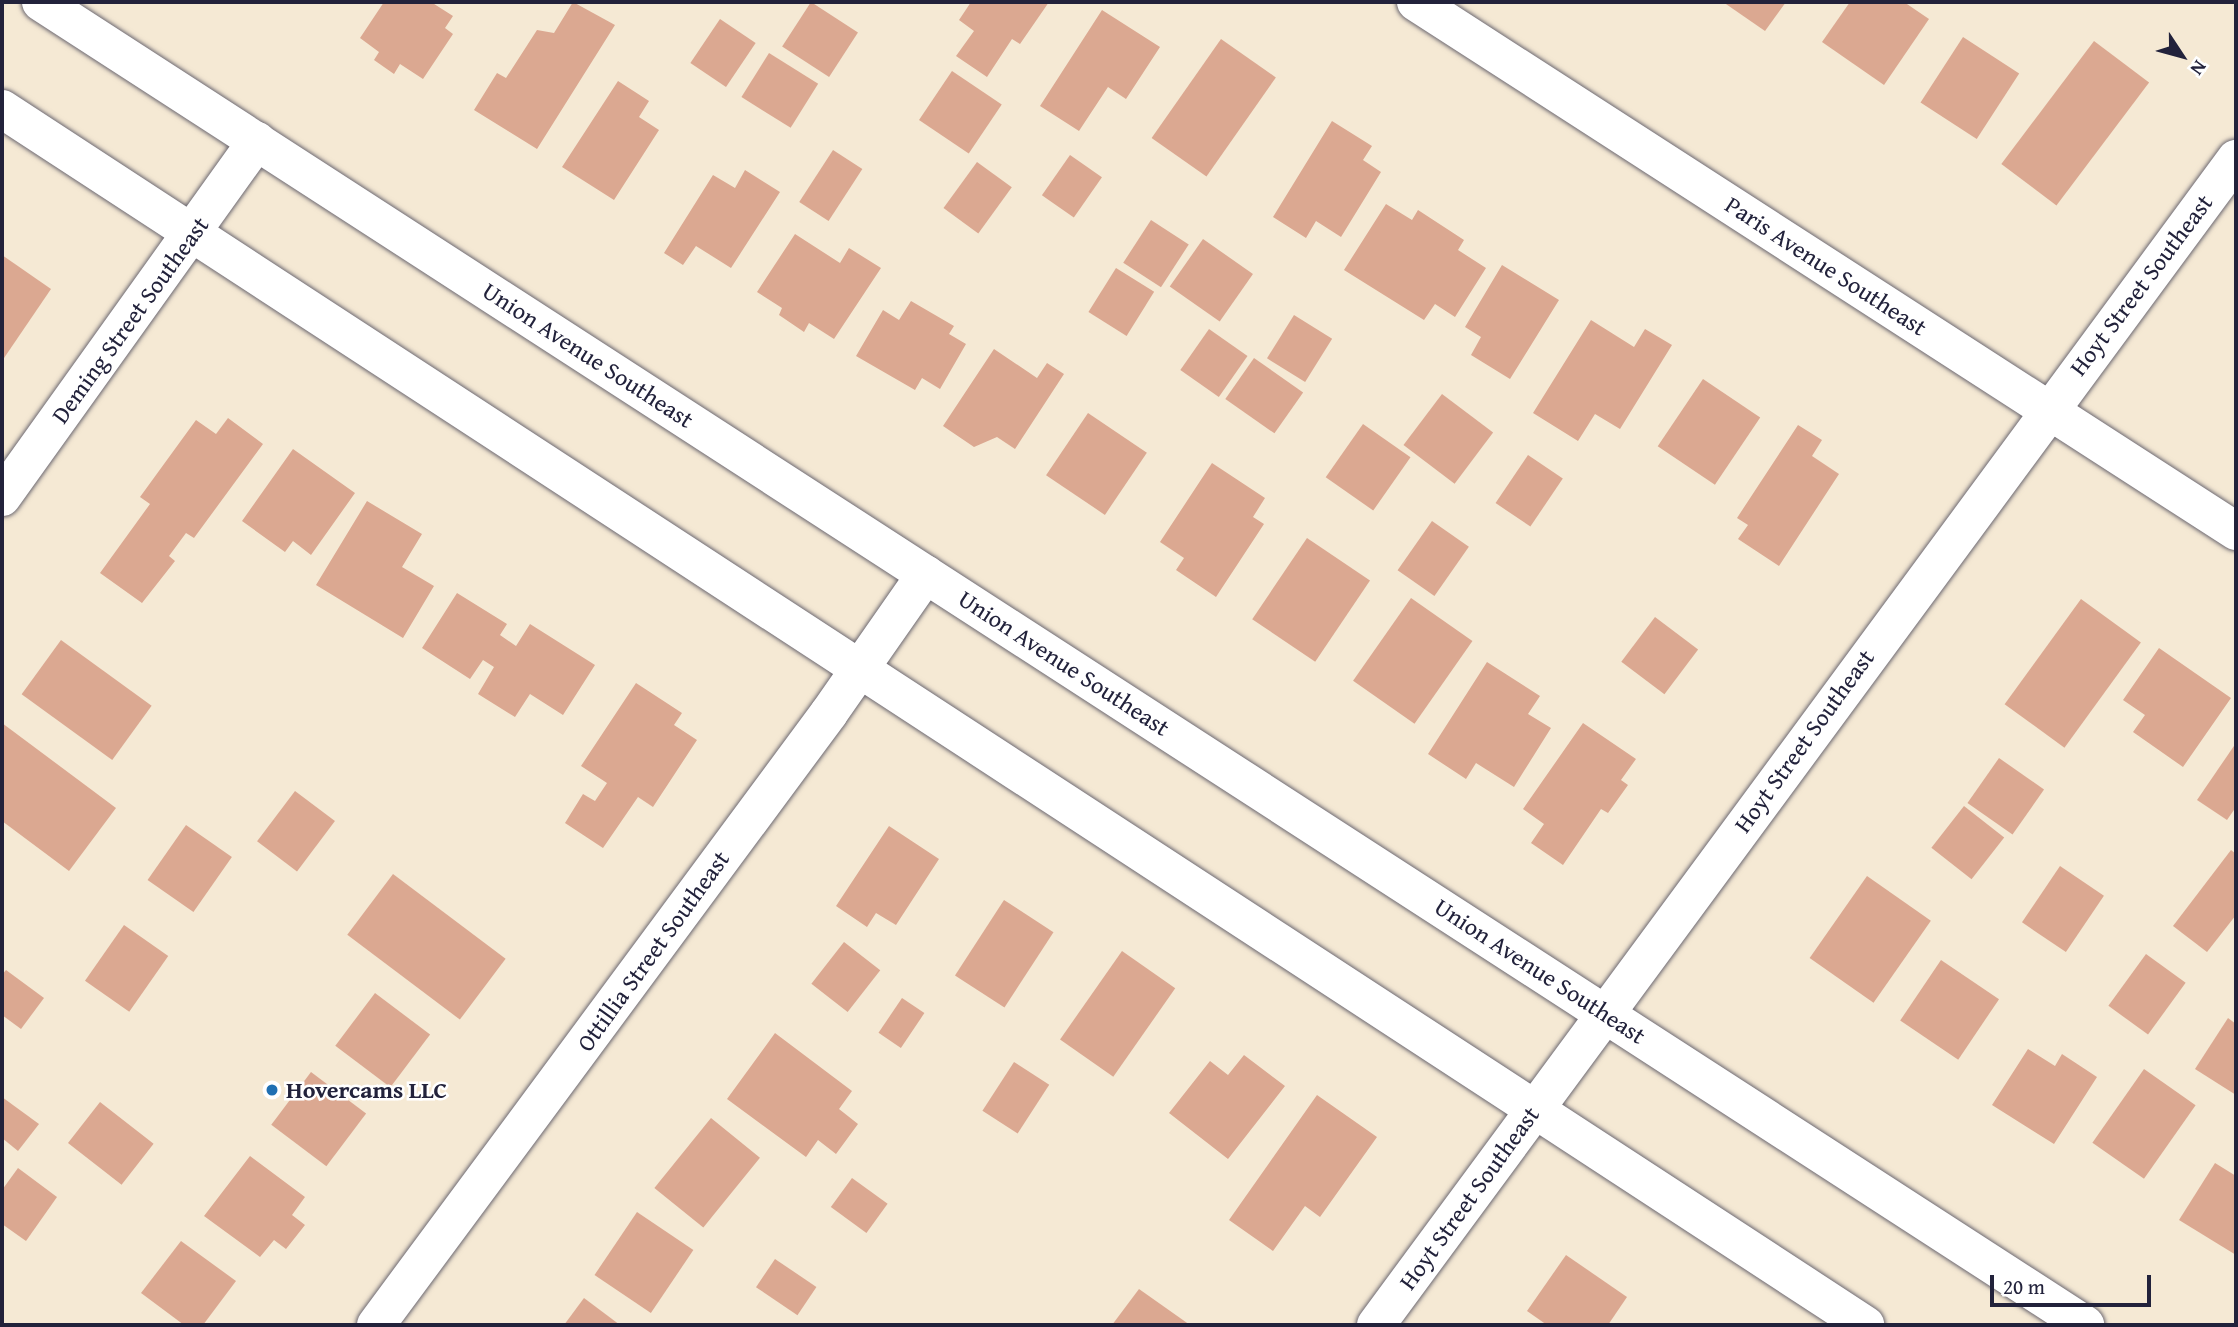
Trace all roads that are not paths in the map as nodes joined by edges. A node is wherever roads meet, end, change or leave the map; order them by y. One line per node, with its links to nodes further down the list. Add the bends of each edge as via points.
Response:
1 (41, 2): 4 (street, Union Avenue Southeast)
2 (1416, 2): 7 (street, Paris Avenue Southeast)
3 (2, 109): 6 (street)
4 (257, 141): 6 (street, Deming Street Southeast); 10 (street, Union Avenue Southeast)
5 (2236, 159): 7 (street, Hoyt Street Southeast)
6 (192, 234): 8 (street, Deming Street Southeast); 11 (street)
7 (2048, 409): 9 (street, Paris Avenue Southeast); 12 (street, Hoyt Street Southeast)
8 (2, 497)
9 (2236, 531)
10 (926, 574): 11 (street, Ottillia Street Southeast); 12 (street, Union Avenue Southeast)
11 (858, 671): 13 (street); 14 (street, Ottillia Street Southeast)
12 (1604, 1013): 13 (street, Hoyt Street Southeast); 17 (street, Union Avenue Southeast)
13 (1535, 1109): 15 (street, Hoyt Street Southeast); 16 (street)
14 (376, 1325)
15 (1376, 1325)
16 (1866, 1325)
17 (2085, 1325)

